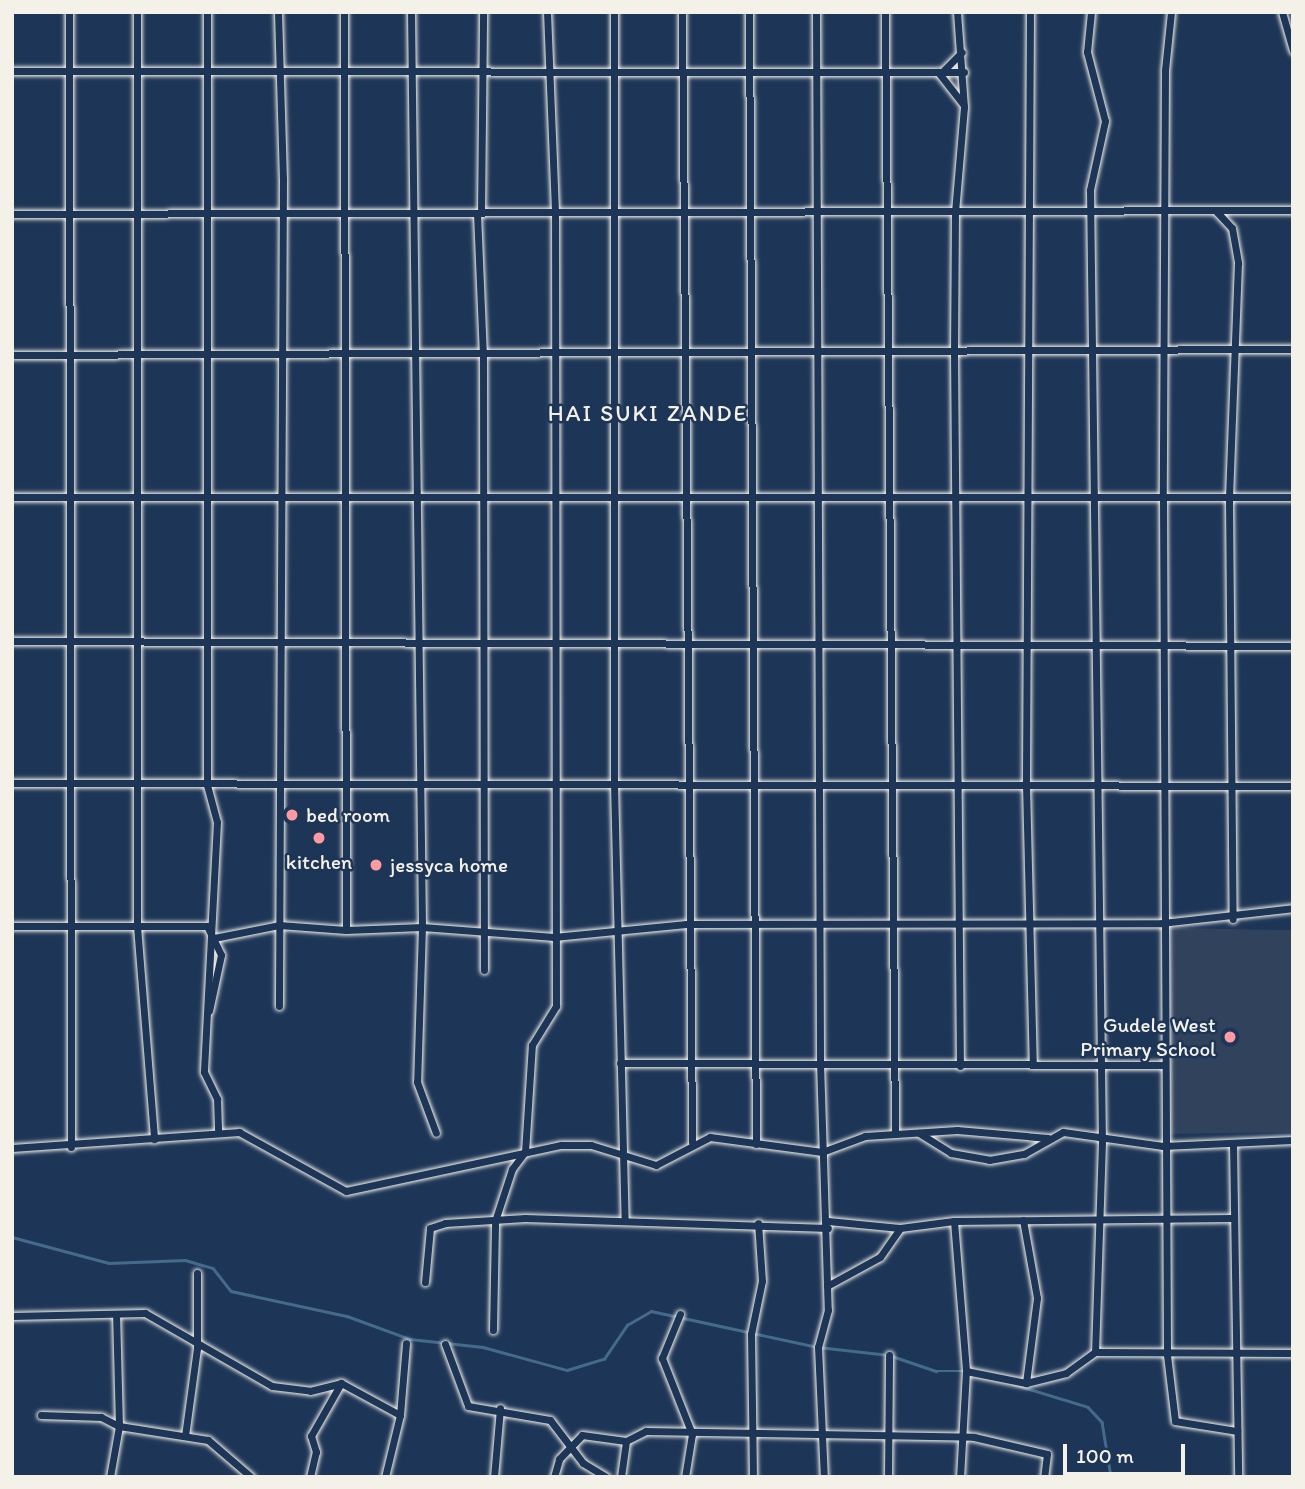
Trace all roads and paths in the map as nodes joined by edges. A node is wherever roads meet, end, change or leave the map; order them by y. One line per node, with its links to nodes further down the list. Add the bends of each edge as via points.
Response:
1 (69, 12): 26 (street)
2 (137, 12): 27 (street)
3 (207, 12): 36 (street)
4 (278, 12): 21 (street)
5 (344, 12): 28 (street)
6 (411, 12): 29 (street)
7 (484, 12): 30 (street)
8 (547, 12): 31 (street)
9 (614, 12): 32 (street)
10 (682, 12): 22 (street)
11 (750, 12): 23 (street)
12 (816, 12): 24 (street)
13 (885, 12): 25 (street)
14 (957, 12): 20 (street)
15 (1030, 12): 43 (street)
16 (1091, 12): 57 (street, via 1087,52 1105,121 1091,169)
17 (1171, 12): 44 (street)
18 (1282, 12): 19 (street)
19 (1293, 50)
20 (963, 51): 34 (street); 35 (street)
21 (277, 68): 28 (street); 36 (street); 45 (street)
22 (682, 69): 23 (street); 32 (street); 47 (street)
23 (750, 69): 24 (street); 48 (street)
24 (817, 69): 25 (street); 49 (street)
25 (886, 69): 34 (street); 41 (street)
26 (69, 70): 27 (street); 33 (street); 55 (street)
27 (137, 70): 36 (street); 56 (street)
28 (344, 70): 29 (street); 51 (street)
29 (411, 70): 30 (street); 52 (street)
30 (484, 70): 31 (street); 53 (street)
31 (546, 70): 32 (street); 40 (street)
32 (614, 70): 46 (street)
33 (12, 71)
34 (939, 71): 35 (street); 37 (street)
35 (964, 72): 37 (street)
36 (207, 73): 50 (street)
37 (964, 107): 42 (street)
38 (1215, 210): 39 (street); 44 (street); 60 (street, via 1232,228 1238,263)
39 (1293, 210)
40 (555, 211): 46 (street); 53 (street); 68 (street)
41 (886, 211): 42 (street); 49 (street); 64 (street)
42 (955, 211): 43 (street); 65 (street)
43 (1032, 211): 57 (street); 59 (street)
44 (1164, 211): 57 (street); 61 (street)
45 (279, 212): 50 (street); 51 (street); 76 (street)
46 (613, 212): 47 (street); 69 (street)
47 (683, 212): 48 (street); 70 (street)
48 (750, 212): 49 (street); 71 (street)
49 (817, 212): 63 (street)
50 (211, 213): 56 (street); 75 (street)
51 (347, 213): 52 (street); 77 (street)
52 (413, 213): 53 (street); 66 (street)
53 (479, 213): 67 (street)
54 (12, 214): 55 (street)
55 (70, 214): 56 (street); 73 (street)
56 (137, 214): 74 (street)
57 (1094, 215): 62 (street)
58 (1293, 349): 60 (street)
59 (1028, 350): 62 (street); 65 (street); 94 (street)
60 (1232, 350): 61 (street); 97 (street)
61 (1165, 351): 62 (street); 96 (street)
62 (1096, 352): 95 (street)
63 (817, 353): 64 (street); 71 (street); 83 (street)
64 (884, 353): 65 (street); 78 (street)
65 (954, 353): 79 (street)
66 (413, 354): 67 (street); 77 (street); 85 (street)
67 (483, 354): 68 (street); 86 (street)
68 (552, 354): 69 (street); 87 (street)
69 (614, 354): 70 (street); 80 (street)
70 (684, 354): 71 (street); 81 (street)
71 (751, 354): 82 (street)
72 (12, 355): 73 (street)
73 (70, 355): 74 (street); 88 (street)
74 (138, 355): 75 (street); 89 (street)
75 (210, 355): 76 (street); 90 (street)
76 (278, 355): 77 (street); 91 (street)
77 (347, 355): 84 (street)
78 (886, 493): 79 (street); 83 (street); 110 (street)
79 (954, 493): 94 (street); 111 (street)
80 (614, 494): 81 (street); 87 (street); 106 (street)
81 (683, 494): 82 (street); 107 (street)
82 (752, 494): 83 (street); 108 (street)
83 (817, 494): 109 (street)
84 (346, 495): 85 (street); 91 (street); 102 (street)
85 (416, 495): 86 (street); 103 (street)
86 (482, 495): 87 (street); 104 (street)
87 (554, 495): 105 (street)
88 (70, 496): 89 (street); 92 (street); 99 (street)
89 (138, 496): 90 (street); 100 (street)
90 (205, 496): 91 (street); 112 (street)
91 (278, 496): 101 (street)
92 (12, 497)
93 (1293, 497): 97 (street)
94 (1028, 498): 95 (street); 113 (street)
95 (1093, 498): 96 (street); 114 (street)
96 (1163, 499): 97 (street); 115 (street)
97 (1229, 500): 116 (street)
98 (12, 641): 99 (street)
99 (71, 641): 100 (street); 119 (street)
100 (138, 641): 112 (street); 120 (street)
101 (280, 641): 102 (street); 112 (street); 121 (street)
102 (348, 641): 103 (street); 122 (street)
103 (415, 641): 104 (street); 125 (street)
104 (483, 641): 105 (street); 130 (street)
105 (552, 641): 106 (street); 123 (street)
106 (616, 641): 107 (street); 126 (street)
107 (684, 641): 108 (street); 127 (street)
108 (751, 641): 109 (street); 131 (street)
109 (819, 641): 110 (street); 132 (street)
110 (890, 641): 111 (street); 133 (street)
111 (958, 641): 113 (street); 134 (street)
112 (207, 642): 129 (street)
113 (1029, 642): 114 (street); 135 (street)
114 (1093, 643): 115 (street); 128 (street)
115 (1163, 644): 116 (street); 136 (street)
116 (1230, 645): 117 (street); 124 (street)
117 (1293, 646)
118 (12, 783): 119 (street)
119 (71, 783): 120 (street); 150 (street)
120 (139, 783): 129 (street); 151 (street)
121 (279, 783): 122 (street); 129 (street); 148 (street)
122 (345, 783): 125 (street); 154 (street)
123 (552, 783): 126 (street); 130 (street); 157 (street)
124 (1233, 783): 136 (street); 137 (street); 139 (street)
125 (418, 784): 130 (street); 153 (street)
126 (614, 784): 127 (street); 155 (street)
127 (686, 784): 131 (street); 145 (street)
128 (1097, 784): 135 (street); 136 (street); 143 (street)
129 (207, 785): 152 (street, via 217,822)
130 (484, 785): 156 (street)
131 (754, 785): 132 (street); 141 (street)
132 (819, 785): 133 (street); 146 (street)
133 (887, 785): 134 (street); 140 (street)
134 (960, 785): 135 (street); 142 (street)
135 (1026, 785): 147 (street)
136 (1165, 785): 144 (street)
137 (1293, 786)
138 (1293, 908): 139 (street)
139 (1233, 919): 144 (street)
140 (891, 922): 142 (street); 146 (street); 165 (street)
141 (757, 923): 145 (street); 146 (street); 166 (street)
142 (959, 923): 147 (street); 170 (street)
143 (1098, 923): 144 (street); 147 (street); 168 (street)
144 (1162, 923): 169 (street)
145 (687, 924): 155 (street); 164 (street)
146 (820, 924): 162 (street)
147 (1031, 924): 167 (street)
148 (279, 925): 154 (street); 158 (street); 160 (street)
149 (12, 926): 150 (street)
150 (71, 926): 151 (street); 183 (street)
151 (137, 926): 152 (street); 176 (street)
152 (207, 926): 158 (street); 161 (street)
153 (422, 927): 154 (street); 156 (street); 172 (street, via 417,1082)
154 (346, 930)
155 (616, 930): 157 (street); 163 (street)
156 (485, 932): 157 (street); 159 (street)
157 (554, 937): 186 (street, via 556,1006 532,1045)
158 (214, 938): 161 (street, via 220,972)
159 (484, 970)
160 (279, 1006)
161 (207, 1015): 171 (street, via 204,1072 217,1099)
162 (820, 1062): 165 (street); 166 (street); 187 (street)
163 (620, 1063): 164 (street); 185 (street)
164 (687, 1063): 166 (street); 178 (street)
165 (894, 1064): 170 (street); 174 (street)
166 (758, 1065): 180 (street)
167 (1033, 1065): 168 (street); 170 (street)
168 (1098, 1065): 169 (street); 179 (street)
169 (1163, 1065): 182 (street)
170 (960, 1066)
171 (218, 1131): 176 (street); 186 (street, via 239,1132 346,1191)
172 (436, 1132)
173 (919, 1132): 174 (street); 175 (street); 175 (street, via 951,1153 989,1160 1024,1154)
174 (895, 1134): 187 (street, via 865,1136)
175 (1048, 1138): 179 (street, via 1070,1132)
176 (155, 1139): 183 (street)
177 (1293, 1140): 181 (street)
178 (692, 1142): 180 (street, via 722,1137); 185 (street, via 666,1164)
179 (1102, 1142): 182 (street); 189 (street)
180 (756, 1144): 187 (street)
181 (1233, 1144): 182 (street); 190 (street)
182 (1163, 1146): 188 (street)
183 (71, 1147): 184 (street)
184 (12, 1148)
185 (621, 1151): 186 (street, via 581,1145); 193 (street)
186 (526, 1152): 192 (street, via 512,1169)
187 (822, 1152): 196 (street)
188 (1166, 1217): 189 (street); 190 (street); 211 (street)
189 (1100, 1218): 191 (street); 208 (street)
190 (1232, 1218): 212 (street)
191 (1023, 1220): 194 (street); 215 (street, via 1037,1298)
192 (495, 1221): 193 (street); 199 (street, via 430,1228); 204 (street)
193 (625, 1221): 195 (street, via 653,1227)
194 (954, 1221): 197 (street); 213 (street)
195 (758, 1223): 196 (street); 221 (street, via 762,1281 751,1334)
196 (828, 1224): 197 (street); 200 (street)
197 (900, 1228): 200 (street, via 880,1257)
198 (197, 1273): 207 (street)
199 (425, 1282)
200 (827, 1286): 223 (street, via 818,1347)
201 (116, 1314): 203 (street); 207 (street, via 145,1313); 219 (street)
202 (680, 1314): 222 (street, via 662,1366)
203 (12, 1316)
204 (493, 1329)
205 (406, 1343): 218 (street)
206 (445, 1344): 216 (street, via 468,1406)
207 (197, 1348): 214 (street, via 289,1390); 224 (street)
208 (1095, 1352): 211 (street); 215 (street, via 1066,1373)
209 (1293, 1353): 212 (street)
210 (889, 1355): 226 (street)
211 (1167, 1355): 212 (street); 220 (street, via 1175,1421)
212 (1234, 1355): 220 (street)
213 (966, 1371): 215 (street); 225 (street)
214 (341, 1383): 218 (street); 231 (street, via 311,1436 316,1452)
215 (1026, 1383)
216 (500, 1408): 228 (street, via 550,1420); 233 (street)
217 (41, 1415): 219 (street, via 101,1417)
218 (400, 1415): 232 (street)
219 (119, 1426): 224 (street); 229 (street)
220 (1237, 1431): 243 (street)
221 (752, 1432): 222 (street); 223 (street); 238 (street)
222 (692, 1434): 227 (street, via 646,1431); 237 (street)
223 (823, 1435): 226 (street); 239 (street)
224 (185, 1436): 230 (street, via 208,1440)
225 (967, 1437): 226 (street); 241 (street); 242 (street, via 1047,1454)
226 (888, 1439): 240 (street)
227 (626, 1441): 228 (street, via 582,1435); 236 (street)
228 (572, 1446): 234 (street); 235 (street, via 583,1464)
229 (110, 1477)
230 (251, 1477)
231 (310, 1477)
232 (385, 1477)
233 (494, 1477)
234 (554, 1477)
235 (606, 1477)
236 (621, 1477)
237 (685, 1477)
238 (754, 1477)
239 (824, 1477)
240 (888, 1477)
241 (960, 1477)
242 (1044, 1477)
243 (1238, 1477)

